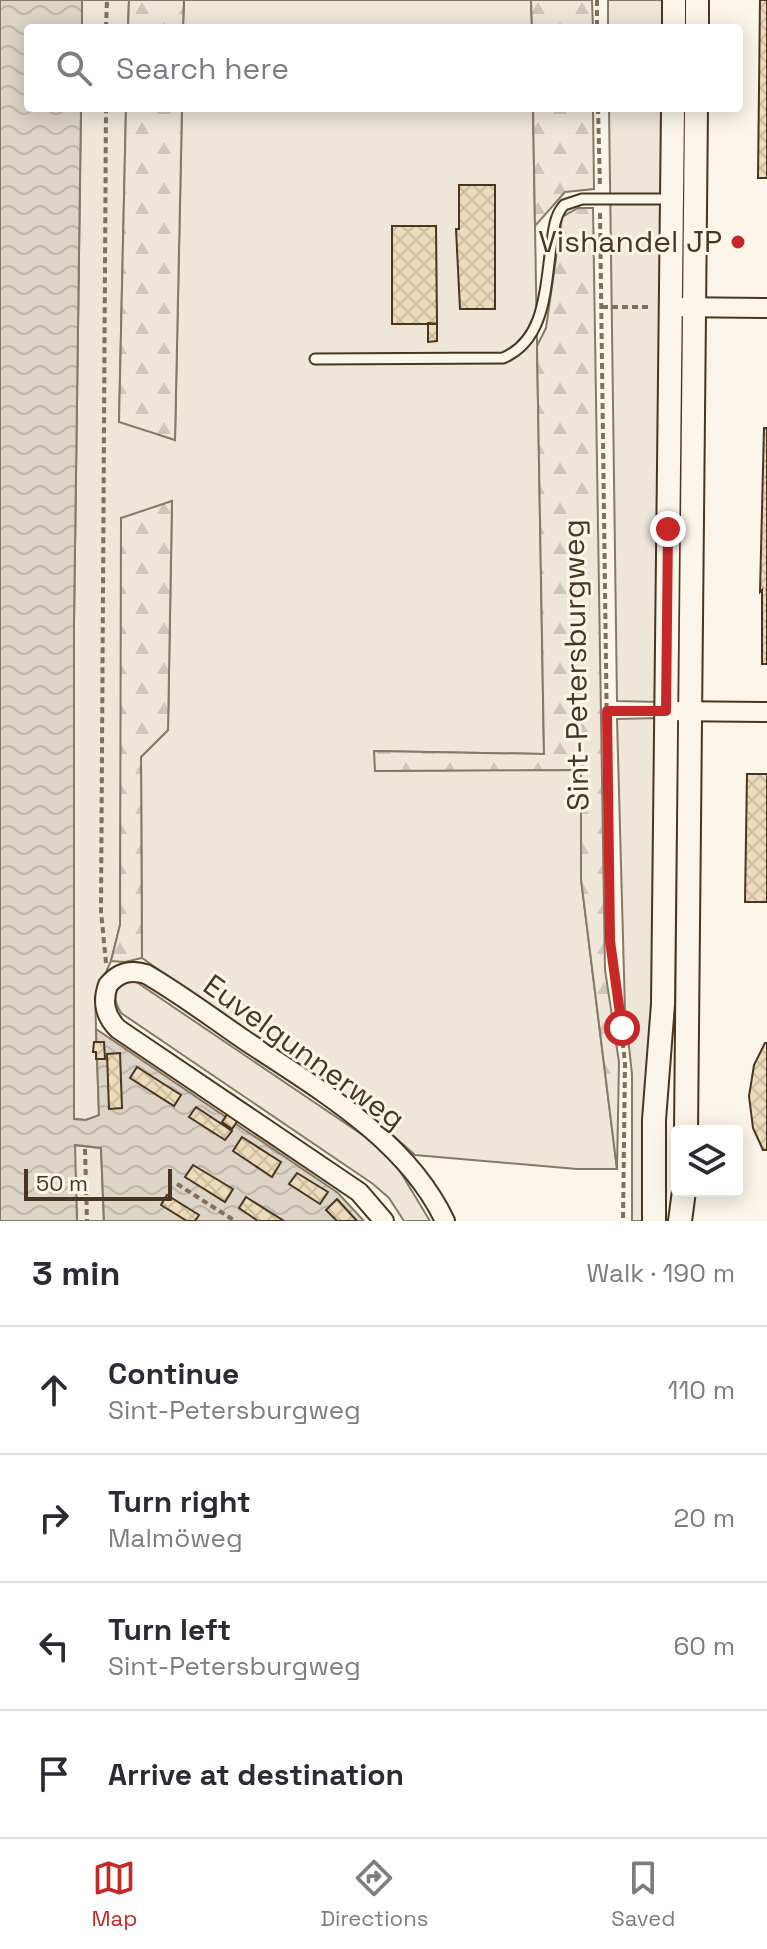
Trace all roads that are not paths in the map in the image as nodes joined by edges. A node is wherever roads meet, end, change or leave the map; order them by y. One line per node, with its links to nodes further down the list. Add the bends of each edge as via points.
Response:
1 (674, 0): 3 (street)
2 (697, 0): 4 (street)
3 (674, 24)
4 (697, 24)
5 (673, 112): 7 (street)
6 (695, 112): 7 (street)
7 (683, 199): 8 (street); 10 (lane, via 576,199 560,210 538,320 525,345 503,358)
8 (682, 307): 9 (street); 11 (street); 12 (street)
9 (767, 308)
10 (315, 359)
11 (666, 711): 12 (street); 18 (street)
12 (690, 711): 13 (street); 14 (street)
13 (767, 712)
14 (686, 1125)
15 (683, 1197): 19 (street)
16 (384, 1221): 17 (street, Euvelgunnerweg, via 359,1192 118,1029 105,1009 108,985 122,974 146,974 353,1115 410,1168)
17 (445, 1221)
18 (654, 1221)
19 (680, 1221)

